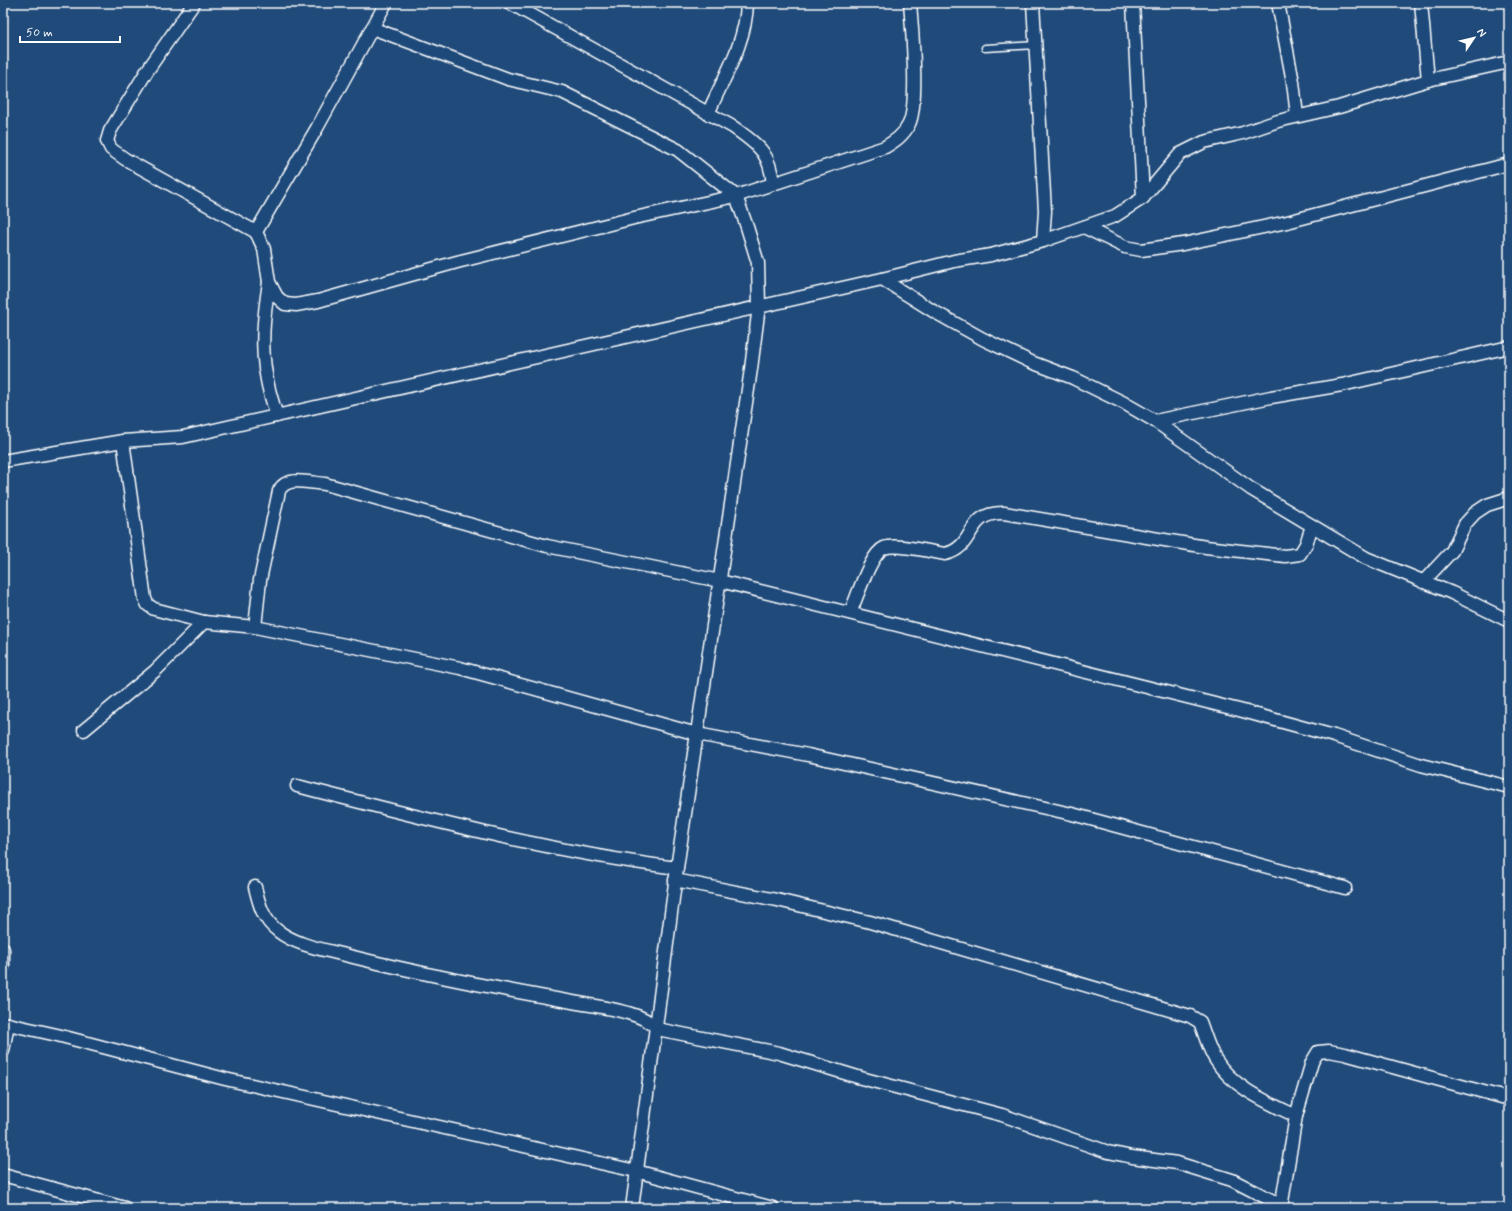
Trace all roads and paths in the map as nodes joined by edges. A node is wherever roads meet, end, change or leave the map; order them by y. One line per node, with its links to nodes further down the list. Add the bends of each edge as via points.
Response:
1 (194, 3): 22 (street, via 147,71 110,131 107,141 111,149 125,159)
2 (386, 3): 10 (street)
3 (510, 3): 15 (street)
4 (747, 3): 15 (street, via 745,29 740,45)
5 (910, 3): 18 (street, via 914,41 913,89 910,122 904,132 885,147)
6 (1033, 3): 11 (street)
7 (1134, 3): 20 (street)
8 (1278, 3): 16 (street)
9 (1421, 3): 14 (street)
10 (372, 28): 19 (street, via 508,79 562,92 678,150); 22 (street)
11 (1036, 46): 12 (lane); 23 (street, via 1045,211)
12 (984, 48)
13 (1509, 62): 14 (street)
14 (1428, 80): 16 (street, via 1339,107)
15 (708, 114): 18 (street, via 762,149 771,167)
16 (1297, 116): 20 (street, via 1190,148 1180,154)
17 (1509, 164): 21 (street, via 1287,222 1183,244 1147,249 1125,248)
18 (773, 184): 19 (street)
19 (736, 196): 26 (street, via 634,218 457,262 318,301); 27 (street, via 758,263)
20 (1143, 198): 21 (street, via 1119,214)
21 (1084, 227): 23 (street)
22 (256, 232): 25 (street, via 264,248)
23 (1043, 240): 24 (street, via 991,255 954,261)
24 (882, 279): 27 (street); 31 (street, via 983,339 1031,362 1092,386)
25 (268, 282): 26 (street, via 277,297); 28 (street)
26 (285, 304): 28 (street)
27 (759, 306): 30 (street); 36 (street)
28 (264, 320): 30 (street, via 263,351 267,381)
29 (1509, 347): 31 (street, via 1342,385)
30 (277, 416): 32 (street, via 183,437)
31 (1155, 421): 35 (street, via 1251,489)
32 (123, 441): 33 (street); 39 (street, via 145,599 154,610)
33 (3, 461)
34 (1509, 498): 37 (street, via 1487,505 1475,513 1465,524 1452,551)
35 (1312, 526): 37 (street, via 1366,558); 38 (street, via 1300,554 1285,556 1206,547 993,513 977,521 966,540 953,552 945,554 893,546 884,548 875,556)
36 (720, 581): 38 (street); 41 (street, via 547,546 325,484 290,481 279,491 260,580); 43 (street)
37 (1423, 582): 40 (street, via 1452,593)
38 (850, 613): 45 (street, via 1239,710 1334,736 1421,765)
39 (204, 622): 41 (street); 42 (street, via 155,671)
40 (1509, 622)
41 (254, 628): 43 (street, via 460,668)
42 (84, 730)
43 (697, 734): 46 (street); 48 (street, via 808,755 1072,814)
44 (297, 786): 46 (street, via 398,812)
45 (1509, 787)
46 (676, 874): 52 (street); 55 (street, via 870,922 1190,1016 1200,1022 1215,1060 1226,1074 1246,1090)
47 (255, 887): 52 (street, via 260,908 269,923 279,932 310,946 413,972 598,1007 648,1020)
48 (1345, 888)
49 (3, 949): 50 (street)
50 (3, 966)
51 (5, 1024): 53 (street); 56 (street, via 57,1035 225,1080)
52 (657, 1029): 56 (street); 58 (street, via 779,1053 861,1078 1002,1115 1108,1152 1191,1167 1232,1180)
53 (3, 1051)
54 (1509, 1099): 55 (street, via 1344,1054 1322,1051 1318,1052 1312,1062)
55 (1296, 1116): 58 (street)
56 (636, 1171): 60 (street); 61 (street)
57 (3, 1176): 59 (street)
58 (1281, 1207)
59 (125, 1208)
60 (632, 1208)
61 (773, 1208)

